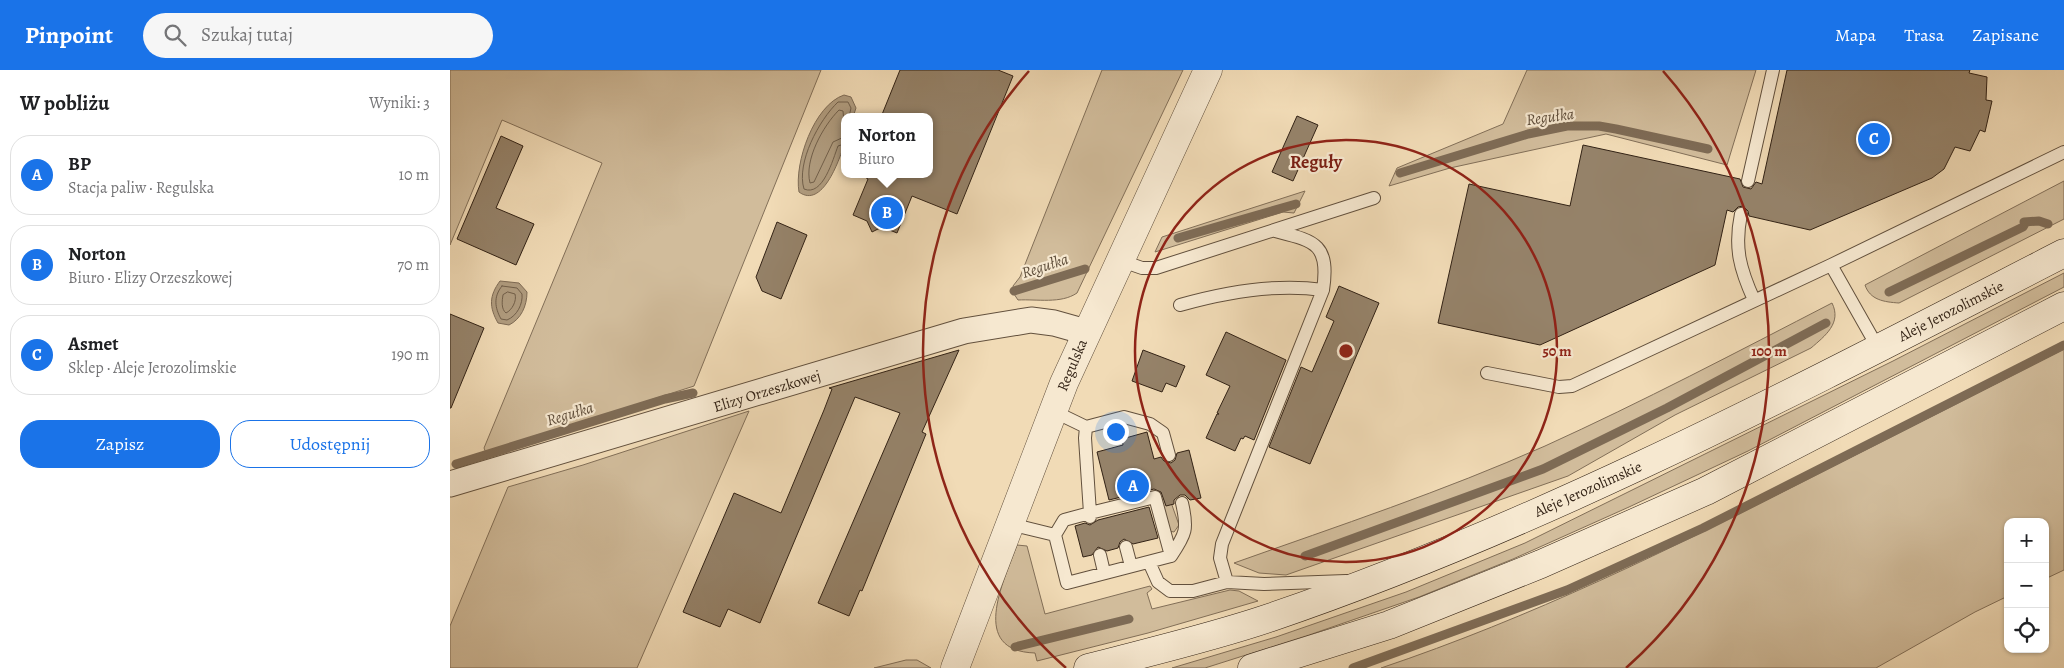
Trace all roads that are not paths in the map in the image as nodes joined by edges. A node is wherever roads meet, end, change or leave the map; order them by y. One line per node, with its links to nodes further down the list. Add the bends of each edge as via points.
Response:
1 (1208, 70): 9 (main road, Regulska)
2 (1774, 70): 4 (lane)
3 (2064, 152): 10 (lane)
4 (1748, 181)
5 (1374, 198): 7 (lane)
6 (1741, 214): 12 (lane, via 1737,235 1739,261)
7 (1275, 231): 9 (lane, via 1156,268 1142,268); 11 (lane, via 1308,239 1318,245 1324,258)
8 (2064, 253): 16 (main road, Aleje Jerozolimskie)
9 (1119, 260): 15 (main road, Regulska)
10 (1831, 265): 12 (lane); 16 (lane)
11 (1322, 290): 13 (lane, via 1273,287); 33 (lane, via 1222,544 1220,558)
12 (1754, 300): 17 (lane, via 1572,386)
13 (1180, 305)
14 (2064, 306): 36 (main road, via 1706,490 1541,564 1389,625)
15 (1086, 332): 18 (main road, Regulska); 21 (street, Elizy Orzeszkowej, via 1054,322 1031,320 964,331)
16 (1878, 348): 32 (main road, Aleje Jerozolimskie, via 1567,500)
17 (1487, 373)
18 (1054, 411): 19 (lane); 24 (main road, Regulska)
19 (1086, 426): 20 (lane, via 1132,417 1160,430); 23 (lane)
20 (1169, 455)
21 (450, 484)
22 (1182, 503): 28 (lane, via 1186,528)
23 (1090, 515): 25 (lane, via 1064,520); 28 (lane, via 1155,497)
24 (1010, 524): 25 (lane); 34 (main road, Regulska)
25 (1055, 535): 31 (lane, via 1067,583)
26 (1126, 546): 30 (lane)
27 (1100, 554): 31 (lane)
28 (1171, 556): 29 (lane)
29 (1149, 562): 30 (lane); 33 (lane, via 1158,582 1170,591 1193,591)
30 (1131, 566): 31 (lane)
31 (1104, 572)
32 (1368, 580): 33 (lane, via 1264,584); 35 (main road, Aleje Jerozolimskie, via 1269,618)
33 (1227, 582)
34 (955, 668)
35 (1088, 668)
36 (1252, 668)

